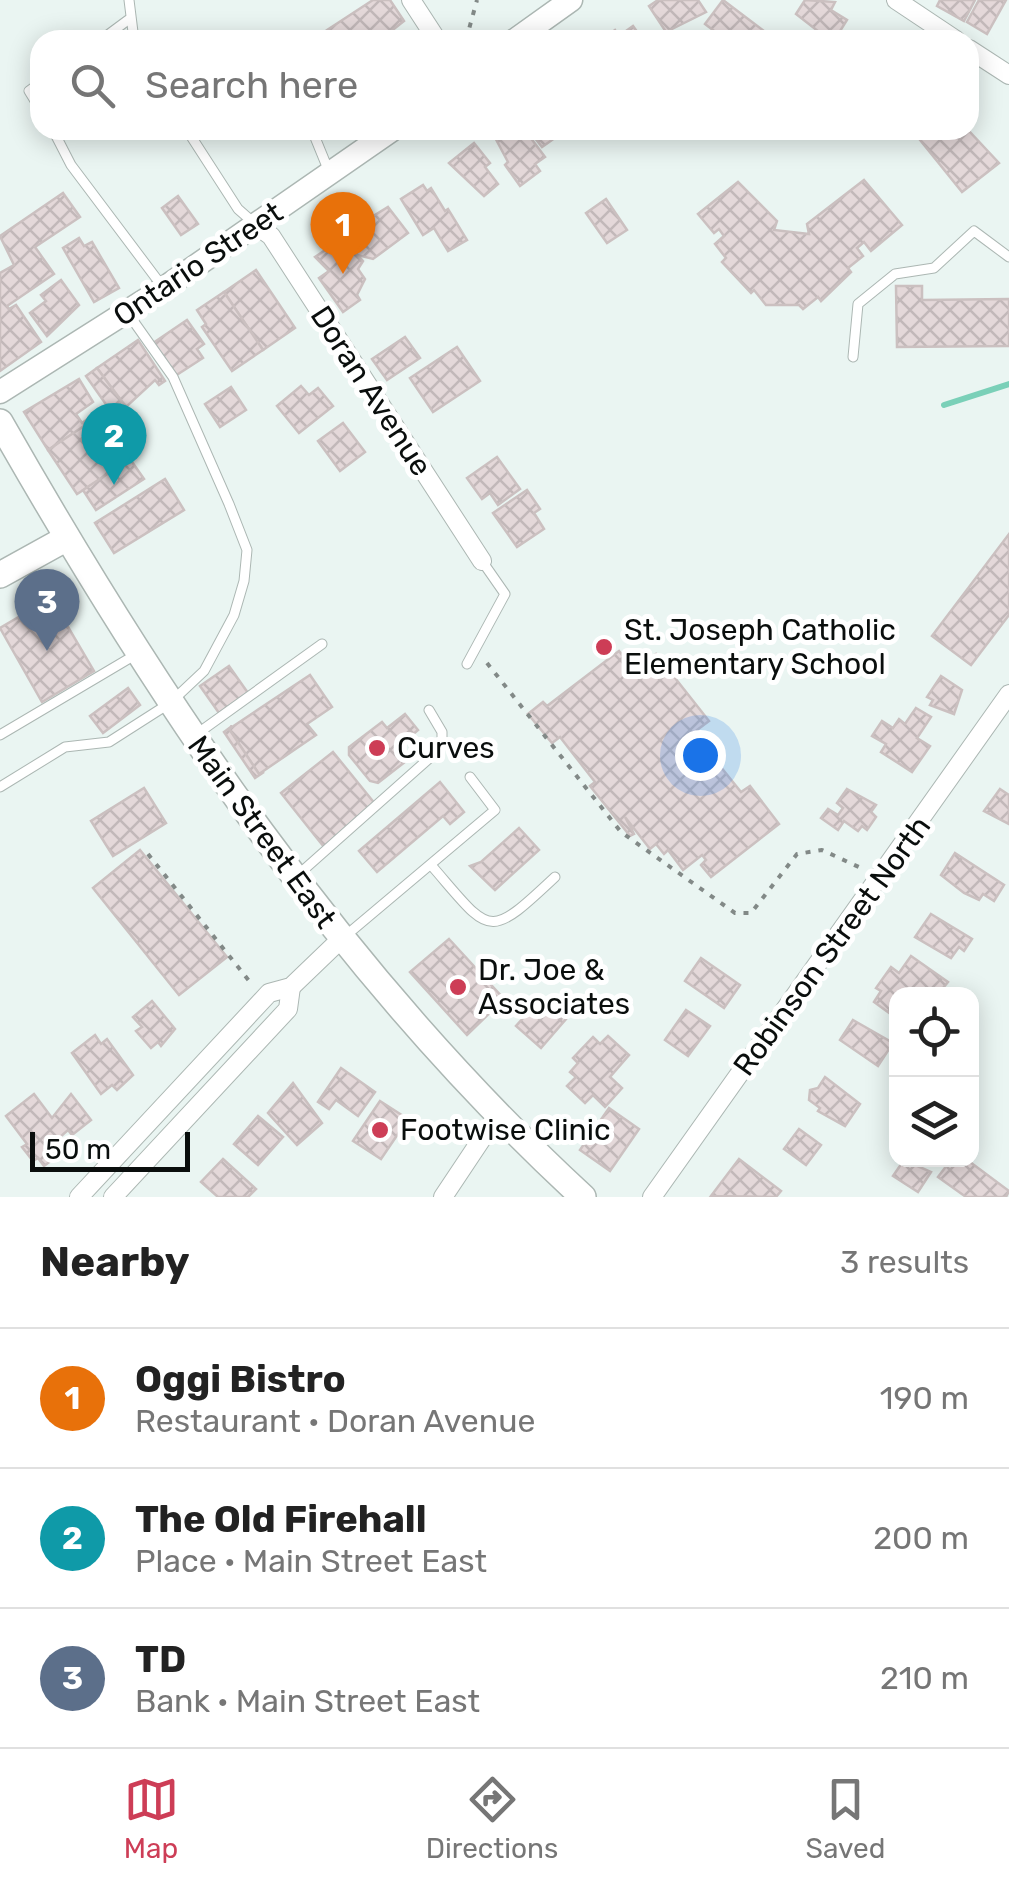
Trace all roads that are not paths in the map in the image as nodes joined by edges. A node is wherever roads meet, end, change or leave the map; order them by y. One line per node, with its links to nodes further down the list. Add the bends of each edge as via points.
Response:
1 (129, 0): 5 (lane)
2 (411, 0): 8 (street)
3 (896, 0): 10 (street)
4 (569, 1): 9 (street)
5 (128, 20): 6 (lane); 7 (lane)
6 (114, 30)
7 (131, 30)
8 (430, 30)
9 (529, 30)
10 (941, 30)
11 (979, 56): 12 (street)
12 (1009, 75)
13 (58, 140): 20 (lane)
14 (193, 140): 18 (lane, via 238,209)
15 (316, 140): 17 (lane)
16 (378, 140): 17 (street, Ontario Street)
17 (330, 175): 18 (street, Ontario Street)
18 (256, 225): 20 (street, Ontario Street); 26 (street, Doran Avenue, via 271,236)
19 (1009, 257): 22 (lane, via 974,232 934,268 895,274 858,304)
20 (164, 288): 21 (street, Ontario Street)
21 (126, 312): 23 (street, Ontario Street); 32 (lane, via 173,377 246,550 234,615 204,671)
22 (854, 357)
23 (0, 392)
24 (0, 422): 25 (main road, Main Street East)
25 (67, 538): 27 (main road); 29 (main road, Main Street East)
26 (482, 561): 30 (lane, via 505,594)
27 (0, 575)
28 (322, 644): 35 (lane)
29 (140, 651): 32 (main road, Main Street East); 34 (lane)
30 (468, 664)
31 (1009, 694): 48 (street, Robinson Street North)
32 (170, 702): 35 (main road, Main Street East); 37 (lane, via 109,742 66,747)
33 (429, 710): 40 (lane, via 442,747)
34 (0, 735)
35 (192, 738): 40 (main road, Main Street East)
36 (470, 776): 38 (lane, via 495,810)
37 (0, 787)
38 (431, 865): 39 (lane, via 474,914 493,923 509,920); 41 (lane)
39 (555, 877)
40 (293, 879): 41 (main road, Main Street East)
41 (341, 939): 42 (street); 43 (main road, Main Street East)
42 (291, 987): 44 (street, via 269,993); 45 (street, via 288,1009)
43 (497, 1116): 46 (street); 47 (main road, Main Street East)
44 (79, 1197)
45 (113, 1197)
46 (443, 1197)
47 (582, 1197)
48 (652, 1197)

